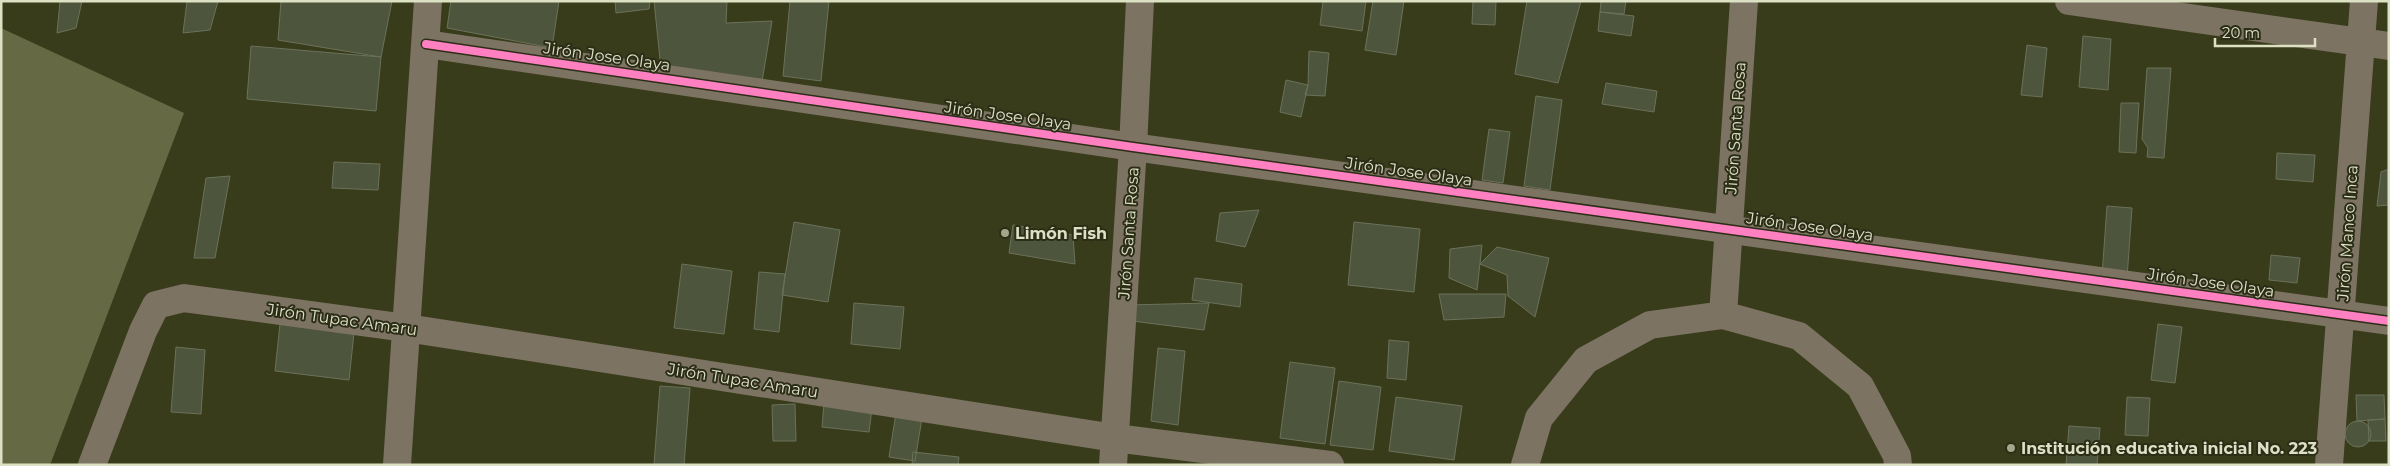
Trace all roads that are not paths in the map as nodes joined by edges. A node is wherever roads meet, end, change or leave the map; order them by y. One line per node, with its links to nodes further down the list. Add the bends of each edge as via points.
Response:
1 (428, 1): 7 (street)
2 (1140, 1): 9 (street, Jirón Santa Rosa)
3 (1744, 1): 10 (street, Jirón Santa Rosa)
4 (2069, 1): 6 (street)
5 (2364, 1): 6 (street, Jirón Manco Inca)
6 (2362, 42): 8 (street); 11 (street, Jirón Manco Inca)
7 (426, 44): 9 (street, Jirón Jose Olaya); 14 (street)
8 (2389, 46)
9 (1133, 147): 10 (street, Jirón Jose Olaya); 15 (street, Jirón Santa Rosa)
10 (1729, 229): 11 (street, Jirón Jose Olaya); 12 (street, Jirón Santa Rosa)
11 (2341, 314): 13 (street, Jirón Jose Olaya); 22 (street, Jirón Manco Inca)
12 (1723, 315): 20 (street, via 1650,325 1586,360 1539,418); 21 (street, via 1799,336 1860,386 1897,456)
13 (2389, 321)
14 (407, 328): 15 (street, Jirón Tupac Amaru); 16 (street, Jirón Tupac Amaru, via 184,298 156,305); 17 (street)
15 (1115, 438): 18 (street, Jirón Santa Rosa); 19 (street, Jirón Tupac Amaru)
16 (92, 465)
17 (396, 465)
18 (1113, 465)
19 (1330, 465)
20 (1525, 465)
21 (1898, 465)
22 (2329, 465)

